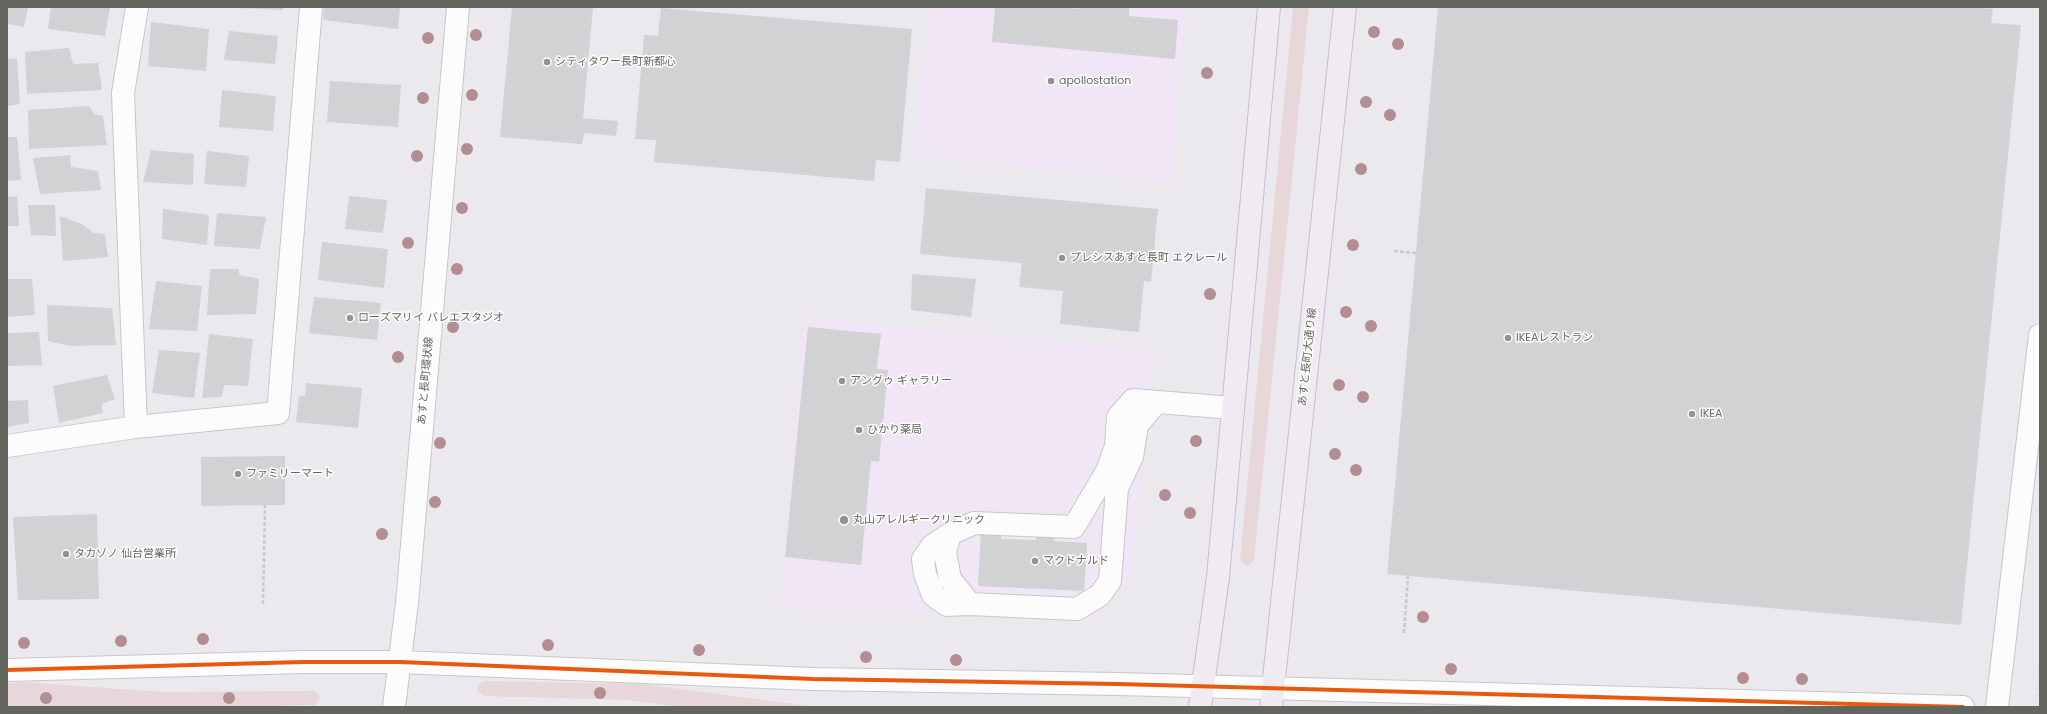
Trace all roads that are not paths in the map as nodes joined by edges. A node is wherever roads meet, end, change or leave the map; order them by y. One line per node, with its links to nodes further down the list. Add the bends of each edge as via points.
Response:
1 (137, 7): 9 (street, via 123,93)
2 (311, 7): 9 (street, via 278,413)
3 (458, 7): 11 (street, あすと長町環状線)
4 (1269, 7): 8 (main road)
5 (1344, 7): 14 (main road, あすと長町大通り線)
6 (2040, 335): 17 (street)
7 (1157, 402): 7 (street, via 1137,425 1132,457 1117,488 1110,581 1100,595 1077,609 970,604 950,580 946,552 950,534 974,523 1074,527 1107,470 1116,446 1118,417 1132,400); 8 (street)
8 (1233, 408): 13 (main road, via 1218,578)
9 (136, 427): 10 (street)
10 (7, 446)
11 (400, 662): 12 (street); 13 (street, via 813,679 1110,684); 15 (street, あすと長町環状線)
12 (7, 670)
13 (1202, 697): 14 (street)
14 (1272, 698): 16 (street)
15 (394, 707)
16 (1963, 707)
17 (1997, 707)

